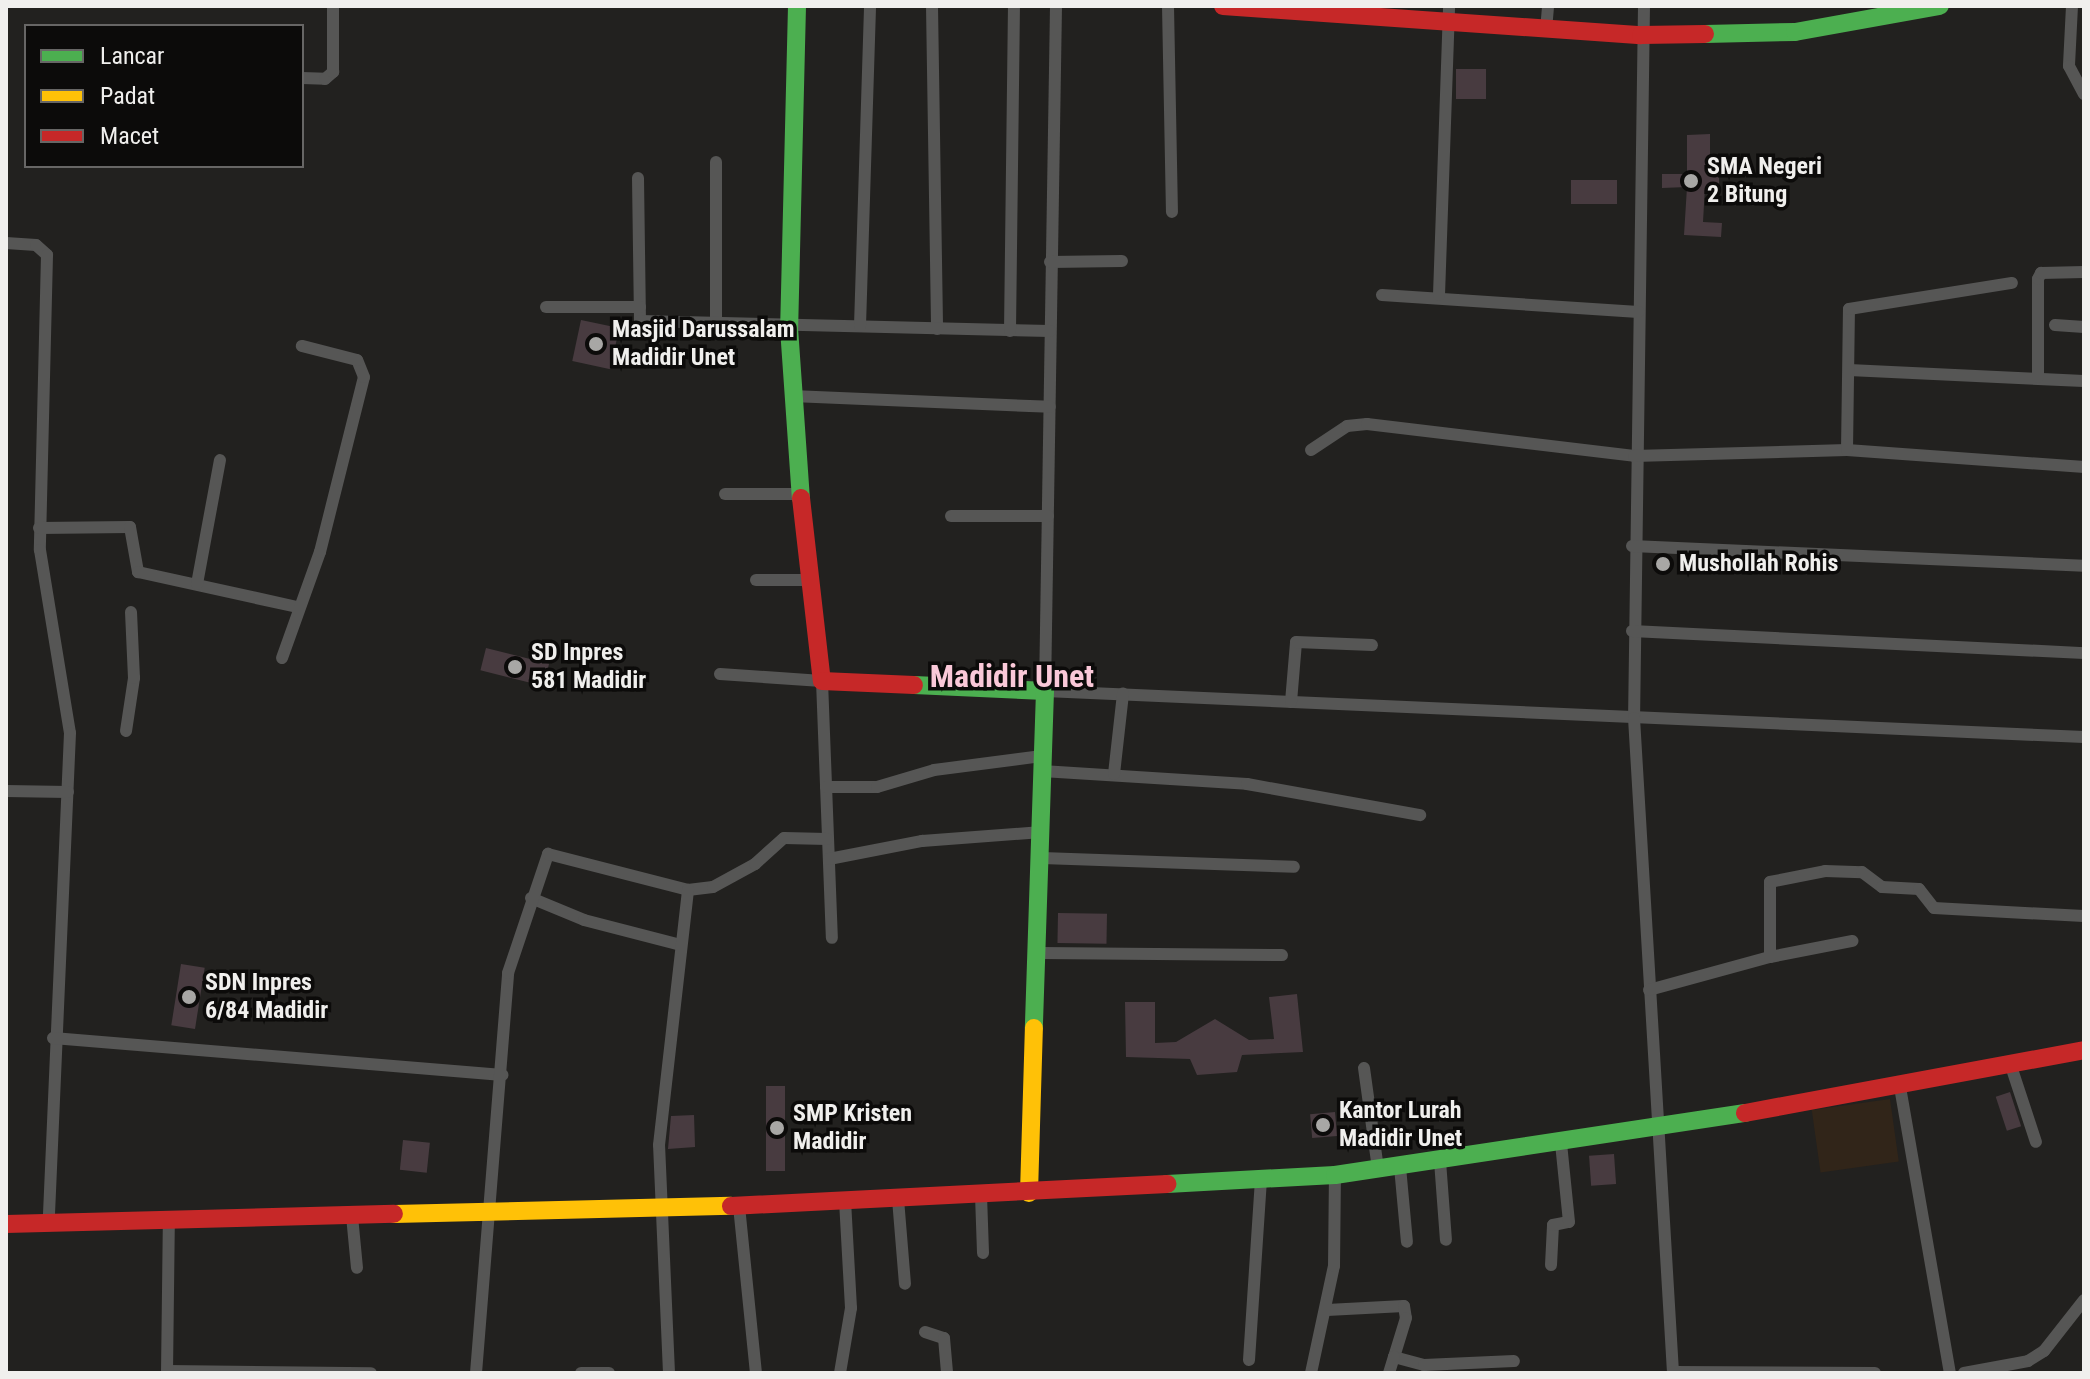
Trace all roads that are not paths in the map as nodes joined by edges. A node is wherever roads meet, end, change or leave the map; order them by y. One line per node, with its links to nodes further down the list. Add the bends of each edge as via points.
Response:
1 (333, 6): 18 (street, via 333,72 325,79)
2 (797, 6): 37 (main road)
3 (870, 6): 35 (street)
4 (932, 6): 38 (street)
5 (1014, 6): 39 (street)
6 (1056, 6): 25 (street)
7 (1168, 6): 22 (street)
8 (1223, 6): 13 (main road)
9 (1548, 6): 16 (street)
10 (1644, 6): 17 (street)
11 (1940, 6): 17 (main road, via 1795,32)
12 (2073, 6): 19 (street, via 2069,66)
13 (1266, 8): 14 (main road)
14 (1360, 11): 15 (main road)
15 (1449, 15): 16 (main road); 29 (street)
16 (1546, 30): 17 (main road)
17 (1641, 35): 32 (street)
18 (304, 78)
19 (2084, 94)
20 (716, 162): 33 (street)
21 (638, 178): 31 (street)
22 (1172, 212)
23 (6, 243): 56 (street, via 36,245 47,255)
24 (1122, 261): 25 (street)
25 (1050, 262): 40 (street)
26 (2084, 272): 43 (street, via 2041,273 2038,279)
27 (2012, 283): 42 (street, via 1849,309)
28 (1382, 295): 29 (street)
29 (1439, 295): 32 (street)
30 (546, 307): 31 (street)
31 (640, 307): 33 (street, via 640,321)
32 (1638, 312): 49 (street)
33 (716, 323): 37 (street)
34 (2055, 325): 36 (street)
35 (860, 326): 37 (street); 38 (street)
36 (2084, 327)
37 (789, 328): 45 (main road)
38 (937, 329): 39 (street)
39 (1010, 331): 40 (street)
40 (1050, 331): 46 (street)
41 (302, 346): 62 (street, via 357,360 364,377 324,539)
42 (1849, 370): 43 (street); 48 (street)
43 (2038, 377): 44 (street)
44 (2084, 381)
45 (792, 396): 46 (street); 53 (main road)
46 (1050, 407): 55 (street)
47 (1311, 450): 49 (street, via 1347,426 1367,424)
48 (1847, 450): 49 (street); 51 (street)
49 (1634, 456): 57 (street)
50 (220, 460): 61 (street)
51 (2084, 467)
52 (725, 494): 53 (street)
53 (800, 494): 60 (main road)
54 (951, 516): 55 (street)
55 (1048, 516): 70 (street)
56 (39, 528): 61 (street, via 130,527 136,571); 80 (street, via 69,717)
57 (1632, 546): 58 (street); 64 (street)
58 (2084, 566)
59 (756, 580): 60 (street)
60 (810, 580): 69 (main road)
61 (197, 584): 62 (street)
62 (297, 607): 67 (street)
63 (131, 612): 74 (street, via 134,678)
64 (1632, 631): 66 (street); 73 (street)
65 (1372, 645): 72 (street, via 1296,642)
66 (2084, 653)
67 (282, 658)
68 (720, 674): 69 (street)
69 (822, 681): 70 (main road); 78 (street)
70 (1045, 691): 71 (street); 76 (main road)
71 (1123, 694): 72 (street); 77 (street)
72 (1291, 702): 73 (street)
73 (1634, 718): 75 (street); 96 (street)
74 (126, 731)
75 (2084, 737)
76 (1042, 764): 77 (street); 78 (street, via 934,770 877,787); 82 (main road)
77 (1114, 774): 81 (street, via 1337,795)
78 (826, 787): 83 (street)
79 (6, 791): 80 (street)
80 (68, 792): 97 (street)
81 (1420, 815)
82 (1042, 832): 84 (main road); 85 (street, via 922,841)
83 (827, 839): 85 (street); 87 (street, via 784,838 713,887)
84 (1042, 858): 86 (street); 93 (main road)
85 (829, 859): 90 (street)
86 (1294, 867)
87 (688, 890): 88 (street, via 548,854); 92 (street)
88 (531, 898): 92 (street, via 584,920); 101 (street, via 508,973)
89 (2084, 916): 95 (street, via 1934,908 1919,889 1882,887 1862,872 1825,871 1770,882)
90 (832, 938)
91 (1852, 941): 95 (street)
92 (681, 945): 116 (street, via 662,1099)
93 (1040, 953): 94 (street); 111 (main road)
94 (1282, 955)
95 (1770, 957): 96 (street)
96 (1649, 990): 103 (street)
97 (53, 1038): 101 (street); 120 (street)
98 (2084, 1050): 99 (main road)
99 (2010, 1063): 102 (main road); 104 (street)
100 (1364, 1068): 108 (street)
101 (502, 1075): 117 (street)
102 (1900, 1087): 103 (main road); 147 (street)
103 (1658, 1129): 105 (main road); 135 (street)
104 (2036, 1142)
105 (1561, 1143): 106 (main road); 125 (street, via 1569,1222 1553,1225)
106 (1440, 1161): 107 (main road); 122 (street)
107 (1400, 1167): 108 (main road); 123 (street)
108 (1378, 1169): 109 (main road)
109 (1335, 1175): 110 (main road); 129 (street)
110 (1261, 1180): 111 (main road); 132 (street)
111 (1029, 1193): 112 (main road)
112 (981, 1195): 113 (main road); 124 (street)
113 (898, 1199): 114 (main road); 127 (street)
114 (845, 1202): 115 (main road); 142 (street, via 851,1308)
115 (739, 1206): 116 (main road); 141 (street)
116 (661, 1209): 117 (main road); 140 (street)
117 (489, 1212): 118 (main road); 137 (street)
118 (352, 1216): 119 (main road); 126 (street)
119 (169, 1219): 120 (main road); 134 (street)
120 (49, 1223): 121 (main road)
121 (6, 1224)
122 (1446, 1240)
123 (1407, 1242)
124 (983, 1253)
125 (1551, 1265)
126 (357, 1268)
127 (905, 1284)
128 (2084, 1300): 148 (street, via 2044,1351 2028,1361)
129 (1327, 1310): 131 (street, via 1404,1306 1406,1318); 144 (street)
130 (925, 1332): 143 (street, via 944,1338)
131 (1394, 1357): 133 (street, via 1424,1365); 145 (street)
132 (1249, 1360)
133 (1514, 1361)
134 (167, 1372): 136 (street)
135 (1673, 1372): 146 (street)
136 (371, 1373)
137 (476, 1373)
138 (581, 1373): 139 (street)
139 (609, 1373)
140 (669, 1373)
141 (756, 1373)
142 (840, 1373)
143 (947, 1373)
144 (1311, 1373)
145 (1389, 1373)
146 (1875, 1373)
147 (1950, 1373)
148 (1964, 1373)

